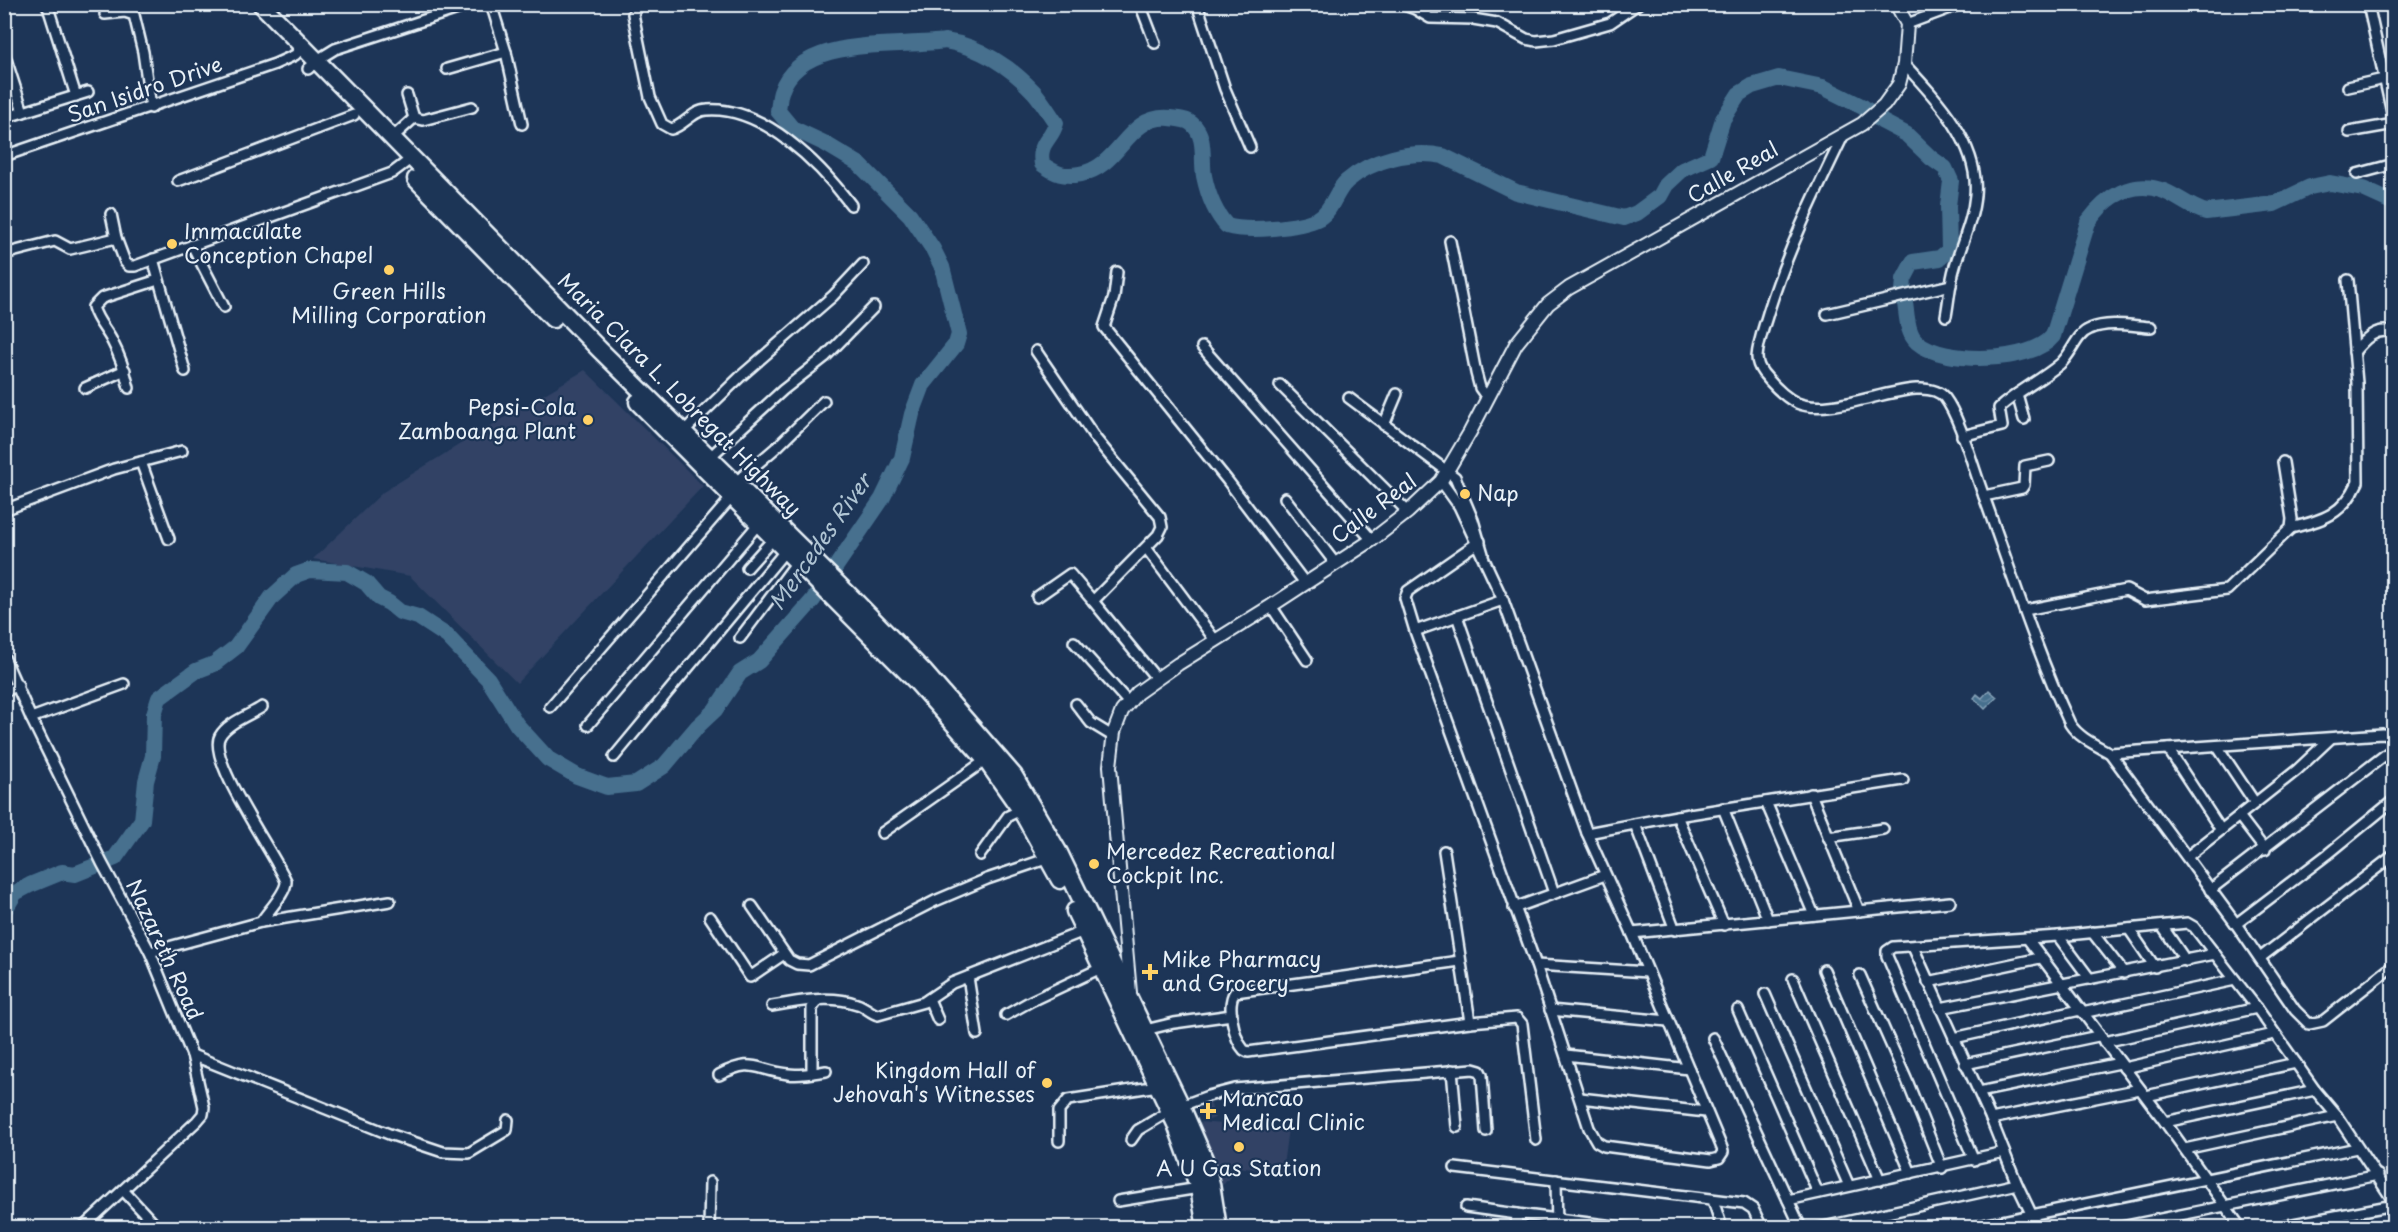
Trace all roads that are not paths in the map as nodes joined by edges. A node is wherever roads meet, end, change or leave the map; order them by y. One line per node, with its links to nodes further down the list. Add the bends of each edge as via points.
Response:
1 (47, 4): 27 (street)
2 (247, 4): 17 (highway, Maria Clara L. Lobregat Highway)
3 (261, 4): 17 (highway, Maria Clara L. Lobregat Highway)
4 (473, 4): 21 (street, via 344,46)
5 (491, 4): 18 (street)
6 (637, 4): 46 (street, via 633,14 639,46 650,97 662,124 677,128 705,110 746,116 769,127 816,165 832,179)
7 (1140, 4): 16 (street)
8 (1197, 4): 39 (street)
9 (1401, 4): 10 (street, via 1430,18 1497,23 1536,41 1610,23)
10 (1638, 4)
11 (1896, 4): 15 (street)
12 (1961, 4): 15 (street)
13 (2368, 4): 23 (street)
14 (105, 14): 29 (street, via 134,15)
15 (1907, 24): 20 (street, Calle Real)
16 (1155, 43)
17 (299, 52): 21 (highway, Maria Clara L. Lobregat Highway); 29 (street, San Isidro Drive)
18 (506, 52): 22 (street); 35 (street)
19 (4, 53): 30 (street)
20 (1904, 64): 37 (street, Calle Real, via 1899,84 1884,105); 57 (street, via 1934,96 1965,144 1975,180 1972,215)
21 (312, 65): 31 (highway, Maria Clara L. Lobregat Highway); 38 (highway, Maria Clara L. Lobregat Highway)
22 (447, 69)
23 (2384, 79): 24 (street); 34 (street)
24 (2348, 87)
25 (88, 92): 27 (street)
26 (406, 94): 33 (street)
27 (76, 96): 30 (street)
28 (472, 107): 33 (street, via 423,120)
29 (151, 108): 40 (street, San Isidro Drive)
30 (23, 112): 32 (street)
31 (354, 115): 41 (highway, Maria Clara L. Lobregat Highway); 44 (street)
32 (4, 118)
33 (414, 118): 38 (street)
34 (2394, 123): 36 (street)
35 (522, 124)
36 (2349, 132)
37 (1844, 134): 75 (street, Calle Real, via 1569,288 1536,317 1516,344); 80 (street, via 1778,279 1760,342 1758,364 1786,397 1814,407 1836,407 1900,390 1928,388 1945,399)
38 (392, 138): 41 (highway, Maria Clara L. Lobregat Highway)
39 (1250, 147)
40 (4, 156)
41 (408, 162): 45 (highway, Maria Clara L. Lobregat Highway); 50 (street, via 379,178)
42 (2394, 164): 43 (street)
43 (2357, 174)
44 (178, 181)
45 (439, 194): 79 (highway, Maria Clara L. Lobregat Highway); 87 (highway, Maria Clara L. Lobregat Highway, via 498,264)
46 (851, 206)
47 (111, 214): 48 (street)
48 (116, 238): 51 (street, via 70,249 55,242); 52 (street, via 129,266)
49 (1450, 241): 75 (street, via 1476,373)
50 (192, 245): 52 (street); 58 (street)
51 (4, 254)
52 (153, 259): 55 (street)
53 (863, 264): 79 (street)
54 (1117, 272): 101 (street, via 1114,297 1104,324 1106,330)
55 (158, 280): 67 (street, via 102,298 93,307); 68 (street)
56 (2348, 280): 66 (street)
57 (1951, 285): 60 (street); 61 (street)
58 (224, 307)
59 (874, 307): 82 (street, via 825,357)
60 (1827, 314)
61 (1946, 316)
62 (2151, 327): 73 (street, via 2088,329 2060,365)
63 (2394, 333): 66 (street, via 2376,332)
64 (1202, 347): 95 (street)
65 (1036, 351): 97 (street, via 1096,439 1160,517 1162,527)
66 (2354, 352): 93 (street, via 2358,482 2338,511 2325,519)
67 (125, 370): 70 (street); 71 (street)
68 (185, 370)
69 (1280, 385): 91 (street)
70 (86, 388)
71 (129, 388)
72 (1396, 394): 78 (street)
73 (2017, 394): 77 (street); 80 (street, via 1999,408 2002,426)
74 (1349, 398): 78 (street)
75 (1487, 398): 86 (street, Calle Real)
76 (824, 401): 87 (street)
77 (2024, 419)
78 (1384, 425): 86 (street)
79 (684, 431): 82 (highway, Maria Clara L. Lobregat Highway)
80 (1962, 436): 88 (street)
81 (182, 451): 84 (street)
82 (710, 457): 87 (highway, Maria Clara L. Lobregat Highway)
83 (2049, 461): 88 (street, via 2025,466 2022,488)
84 (141, 462): 90 (street); 94 (street)
85 (2283, 462): 93 (street)
86 (1445, 476): 91 (street, Calle Real); 96 (street, via 1462,502)
87 (734, 490): 92 (highway, Maria Clara L. Lobregat Highway); 122 (street)
88 (1984, 496): 107 (street)
89 (1285, 498): 99 (street)
90 (4, 510)
91 (1408, 512): 95 (street, Calle Real)
92 (763, 518): 98 (highway, Maria Clara L. Lobregat Highway); 98 (highway, Maria Clara L. Lobregat Highway); 124 (street)
93 (2291, 528): 107 (street, via 2227,590 2145,600 2126,590)
94 (169, 539)
95 (1372, 540): 99 (street, Calle Real)
96 (1478, 543): 103 (street); 109 (street, via 1406,595)
97 (1147, 549): 104 (street); 111 (street)
98 (794, 555): 100 (street); 106 (highway, Maria Clara L. Lobregat Highway); 110 (street); 132 (street)
99 (1335, 563): 101 (street, Calle Real)
100 (747, 568)
101 (1305, 583): 105 (street, Calle Real)
102 (1036, 597): 104 (street, via 1070,574)
103 (1503, 600): 108 (street); 147 (street)
104 (1093, 601): 115 (street)
105 (1271, 606): 111 (street, Calle Real); 114 (street)
106 (851, 607): 133 (highway, Maria Clara L. Lobregat Highway); 200 (highway, Maria Clara L. Lobregat Highway, via 923,671 1014,776 1059,853)
107 (2025, 610): 131 (street, via 2070,724)
108 (1457, 616): 109 (street); 157 (street)
109 (1415, 630): 161 (street)
110 (740, 638)
111 (1215, 640): 115 (street, Calle Real)
112 (1074, 642): 119 (street)
113 (4, 657): 117 (street, Nazareth Road)
114 (1307, 660)
115 (1156, 678): 119 (street, Calle Real)
116 (124, 684): 123 (street)
117 (18, 685): 118 (street); 123 (street, Nazareth Road)
118 (4, 692)
119 (1128, 702): 126 (street, Calle Real)
120 (1076, 704): 126 (street, via 1086,718)
121 (262, 707): 166 (street, via 226,729 217,743 219,758 286,881 284,892)
122 (550, 707)
123 (31, 717): 178 (street, Nazareth Road)
124 (588, 725)
125 (2394, 735): 127 (street)
126 (1114, 737): 200 (street, Calle Real, via 1113,802)
127 (2330, 739): 128 (street); 138 (street)
128 (2217, 746): 130 (street); 138 (street)
129 (2394, 748): 149 (street)
130 (2168, 749): 131 (street); 145 (street)
131 (2110, 753): 153 (street)
132 (614, 757)
133 (986, 760): 140 (highway, Maria Clara L. Lobregat Highway); 146 (street)
134 (1903, 780): 135 (street)
135 (1811, 794): 137 (street); 148 (street)
136 (2394, 800): 167 (street)
137 (1766, 802): 139 (street); 163 (street)
138 (2255, 803): 142 (street)
139 (1723, 808): 141 (street); 165 (street)
140 (1021, 810): 151 (street, via 1008,816); 154 (highway, Maria Clara L. Lobregat Highway)
141 (1677, 816): 143 (street); 168 (street)
142 (2239, 816): 145 (street); 149 (street)
143 (1635, 824): 147 (street); 171 (street)
144 (1883, 829): 148 (street)
145 (2221, 830): 153 (street)
146 (882, 833)
147 (1587, 833): 155 (street)
148 (1828, 837): 162 (street)
149 (2265, 850): 156 (street)
150 (1444, 851): 183 (street)
151 (980, 855)
152 (2394, 855): 182 (street)
153 (2187, 857): 156 (street)
154 (1049, 858): 172 (highway, Maria Clara L. Lobregat Highway); 179 (street, via 935,901 809,965 797,964)
155 (1605, 874): 157 (street); 174 (street)
156 (2210, 890): 167 (street)
157 (1554, 893): 161 (street)
158 (390, 902): 166 (street)
159 (1950, 902): 162 (street)
160 (752, 906): 179 (street)
161 (1514, 908): 185 (street)
162 (1859, 911): 163 (street)
163 (1814, 915): 165 (street)
164 (710, 917): 179 (street, via 750,977)
165 (1768, 920): 168 (street)
166 (261, 922): 178 (street)
167 (2236, 924): 182 (street)
168 (1724, 925): 171 (street)
169 (2162, 926): 170 (street); 180 (street, via 2187,923); 184 (street)
170 (2129, 929): 173 (street); 187 (street)
171 (1675, 930): 174 (street)
172 (1084, 931): 188 (highway, Maria Clara L. Lobregat Highway); 193 (street)
173 (2092, 932): 175 (street); 191 (street)
174 (1632, 933): 190 (street)
175 (2058, 936): 176 (street); 194 (street)
176 (2026, 938): 177 (street); 181 (street)
177 (1913, 947): 197 (street); 250 (street, via 1893,947 1887,956)
178 (150, 952): 221 (street, Nazareth Road)
179 (784, 954)
180 (2215, 954): 184 (street); 196 (street)
181 (2040, 958): 197 (street); 198 (street)
182 (2260, 958): 186 (street, via 2309,1024 2323,1021)
183 (1460, 961): 210 (street, via 1241,990 1232,994); 214 (street)
184 (2186, 961): 187 (street)
185 (1536, 965): 190 (street); 206 (street)
186 (2394, 965)
187 (2155, 967): 191 (street)
188 (1101, 968): 209 (street); 211 (highway, Maria Clara L. Lobregat Highway)
189 (1824, 970): 253 (street)
190 (1648, 972): 213 (street)
191 (2124, 973): 194 (street)
192 (1860, 975): 252 (street)
193 (968, 977): 201 (street); 216 (street)
194 (2090, 979): 198 (street)
195 (1793, 980): 257 (street)
196 (2235, 980): 205 (street); 208 (street)
197 (1928, 982): 204 (street)
198 (2060, 984): 204 (street); 208 (street)
199 (1765, 994): 260 (street)
200 (1130, 997): 211 (street, Calle Real); 215 (highway, Maria Clara L. Lobregat Highway)
201 (930, 999): 202 (street, via 878,1015 854,1002); 212 (street)
202 (818, 1000): 203 (street); 229 (street, via 811,1016)
203 (772, 1006)
204 (1940, 1008): 219 (street)
205 (2257, 1008): 217 (street); 220 (street)
206 (1550, 1010): 213 (street); 222 (street)
207 (1738, 1010): 263 (street)
208 (2081, 1011): 219 (street); 220 (street)
209 (1006, 1015)
210 (1232, 1015): 214 (street, via 1240,1046 1248,1052); 215 (street)
211 (1126, 1018): 231 (highway, Maria Clara L. Lobregat Highway)
212 (938, 1020)
213 (1668, 1021): 226 (street)
214 (1470, 1022): 245 (street, via 1512,1017 1522,1024)
215 (1145, 1030): 236 (highway, Maria Clara L. Lobregat Highway)
216 (977, 1034)
217 (2274, 1034): 223 (street); 225 (street)
218 (1713, 1038): 265 (street)
219 (1954, 1038): 224 (street)
220 (2101, 1039): 224 (street); 225 (street)
221 (192, 1055): 240 (street, via 443,1152 469,1153 507,1130); 262 (street, Nazareth Road, via 203,1095 203,1114)
222 (1566, 1055): 226 (street); 235 (street)
223 (2296, 1063): 232 (street); 234 (street)
224 (1965, 1064): 233 (street)
225 (2122, 1066): 233 (street); 234 (street)
226 (1689, 1069): 237 (street)
227 (1452, 1070): 236 (street, via 1235,1089); 242 (street); 243 (street, via 1480,1071)
228 (826, 1071): 229 (street)
229 (812, 1073): 230 (street, via 787,1074 747,1065)
230 (719, 1075)
231 (1158, 1086): 236 (highway, Maria Clara L. Lobregat Highway); 246 (street, via 1068,1100 1059,1111)
232 (2315, 1090): 238 (street); 241 (street)
233 (1979, 1092): 239 (street)
234 (2143, 1093): 239 (street); 241 (street)
235 (1580, 1098): 237 (street); 237 (street, via 1589,1128 1604,1146 1711,1160 1723,1152)
236 (1175, 1108): 244 (street, via 1138,1130); 261 (highway, Maria Clara L. Lobregat Highway); 277 (highway, Maria Clara L. Lobregat Highway, via 1204,1159)
237 (1706, 1112)
238 (2337, 1116): 247 (street); 248 (street)
239 (1991, 1119): 249 (street)
240 (508, 1120)
241 (2165, 1122): 248 (street)
242 (1457, 1127)
243 (1486, 1131)
244 (1131, 1140)
245 (1536, 1140)
246 (1059, 1141)
247 (2357, 1148): 254 (street); 255 (street)
248 (2185, 1149): 255 (street)
249 (2004, 1152): 250 (street); 259 (street)
250 (1974, 1160): 252 (street)
251 (1455, 1168): 256 (street)
252 (1942, 1168): 253 (street)
253 (1911, 1173): 257 (street)
254 (2378, 1175): 267 (street); 268 (street)
255 (2204, 1178): 268 (street); 271 (street)
256 (1556, 1180): 264 (street); 272 (street)
257 (1880, 1180): 260 (street)
258 (710, 1182): 275 (street)
259 (2017, 1184): 271 (street); 283 (street)
260 (1849, 1186): 263 (street)
261 (1199, 1188): 266 (street); 276 (highway, Maria Clara L. Lobregat Highway)
262 (123, 1190): 273 (street, Nazareth Road); 274 (street)
263 (1818, 1193): 265 (street)
264 (1713, 1200): 280 (street); 281 (street, via 1749,1205)
265 (1788, 1200): 282 (street)
266 (1118, 1201)
267 (2394, 1203): 288 (street)
268 (2224, 1206): 286 (street); 287 (street)
269 (1466, 1208): 270 (street)
270 (1517, 1214): 272 (street); 278 (street)
271 (2032, 1215): 284 (street); 285 (street)
272 (1557, 1224): 279 (street)
273 (82, 1227)
274 (158, 1227)
275 (709, 1227)
276 (1206, 1227)
277 (1218, 1227)
278 (1516, 1227)
279 (1630, 1227)
280 (1722, 1227)
281 (1762, 1227)
282 (1801, 1227)
283 (1819, 1227)
284 (1968, 1227)
285 (2038, 1227)
286 (2116, 1227)
287 (2241, 1227)
288 (2271, 1227)

